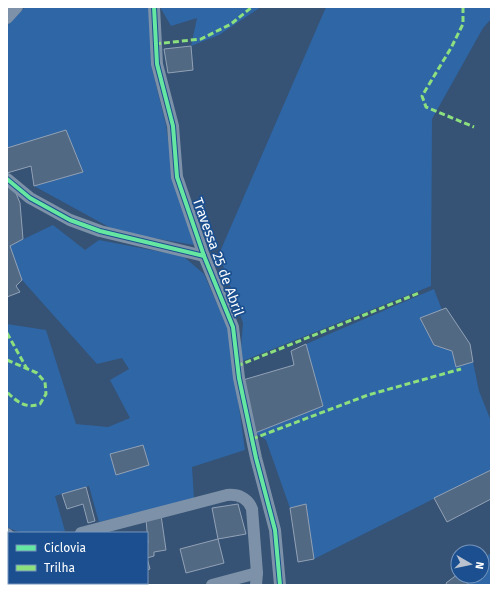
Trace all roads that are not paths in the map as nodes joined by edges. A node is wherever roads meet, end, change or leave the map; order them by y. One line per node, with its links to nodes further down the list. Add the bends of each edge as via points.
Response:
1 (16, 7): 3 (street)
2 (154, 7): 5 (street, Travessa 25 de Abril, via 157,64 173,126 177,177)
3 (7, 18)
4 (7, 179): 5 (street, via 30,198 70,220 100,231)
5 (204, 256): 9 (street, Travessa 25 de Abril, via 233,328 239,378 275,530)
6 (85, 532): 7 (street, via 227,495 236,495 249,503 252,509)
7 (256, 579): 8 (street)
8 (212, 585)
9 (280, 585)

